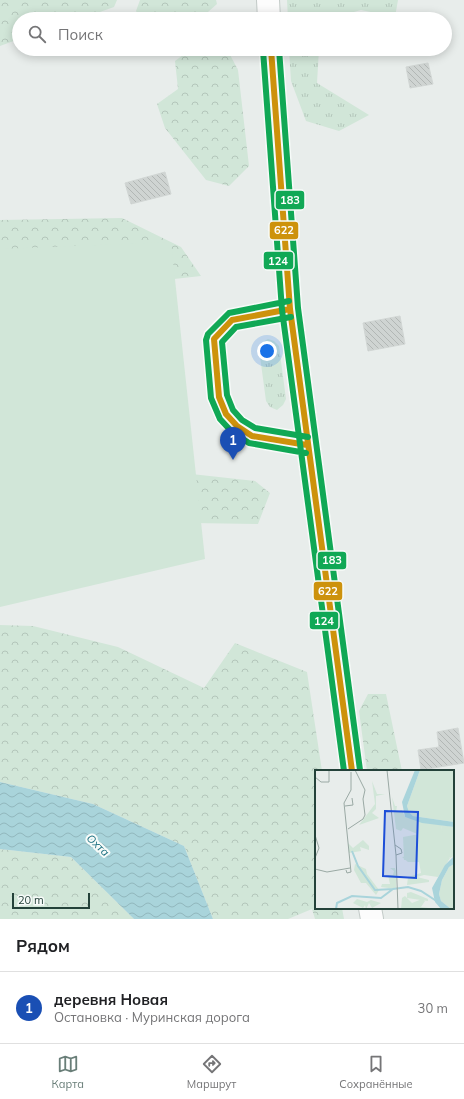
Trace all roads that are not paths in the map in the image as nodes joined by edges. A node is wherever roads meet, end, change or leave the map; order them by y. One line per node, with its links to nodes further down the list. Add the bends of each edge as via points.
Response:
1 (268, 0): 2 (street)
2 (269, 12)
3 (272, 56): 4 (street)
4 (290, 309): 5 (street); 5 (lane, via 232,320 214,339 219,397 226,414 236,426 252,436)
5 (307, 445): 6 (street)
6 (352, 770)
7 (370, 909): 8 (street)
8 (372, 919)

